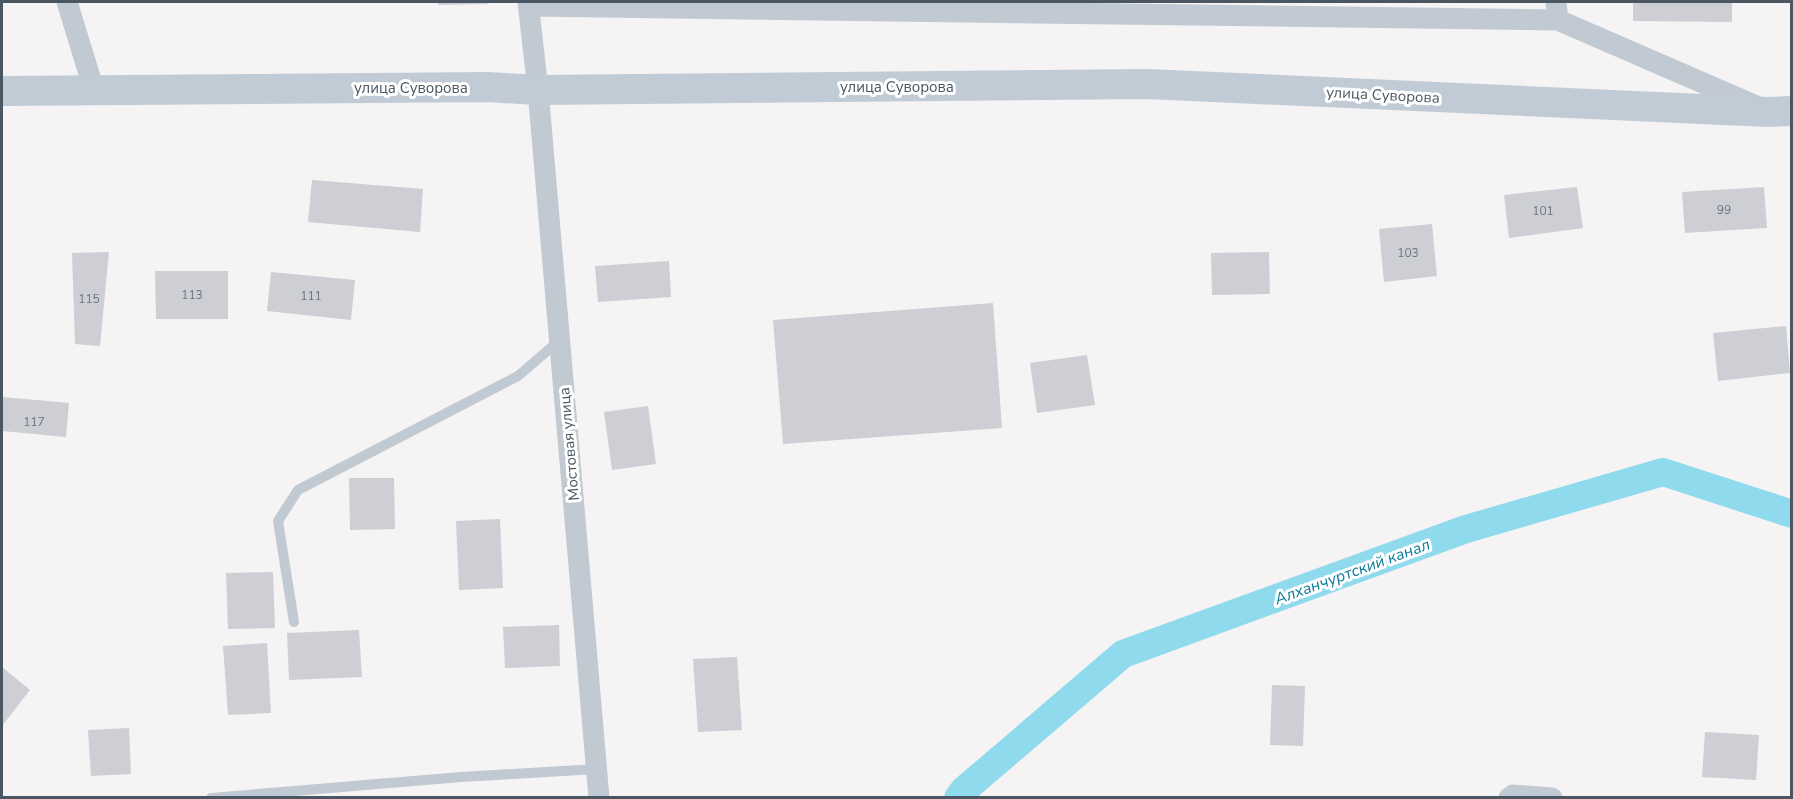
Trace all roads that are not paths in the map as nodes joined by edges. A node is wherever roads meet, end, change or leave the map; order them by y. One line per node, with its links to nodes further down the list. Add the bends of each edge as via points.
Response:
1 (67, 2): 5 (street)
2 (529, 4): 3 (street); 6 (street, Мостовая улица)
3 (759, 6): 4 (street)
4 (1557, 11): 8 (street)
5 (94, 90): 6 (main road, улица Суворова); 7 (main road, улица Суворова)
6 (538, 90): 8 (main road, улица Суворова, via 1147,84); 9 (street, Мостовая улица)
7 (2, 91)
8 (1780, 111)
9 (560, 340): 10 (lane, via 518,376 298,490 278,521); 11 (street, Мостовая улица)
10 (294, 622)
11 (597, 768): 12 (lane); 13 (street, Мостовая улица)
12 (211, 798)
13 (599, 798)
14 (1509, 798): 15 (street)
15 (1552, 798)

